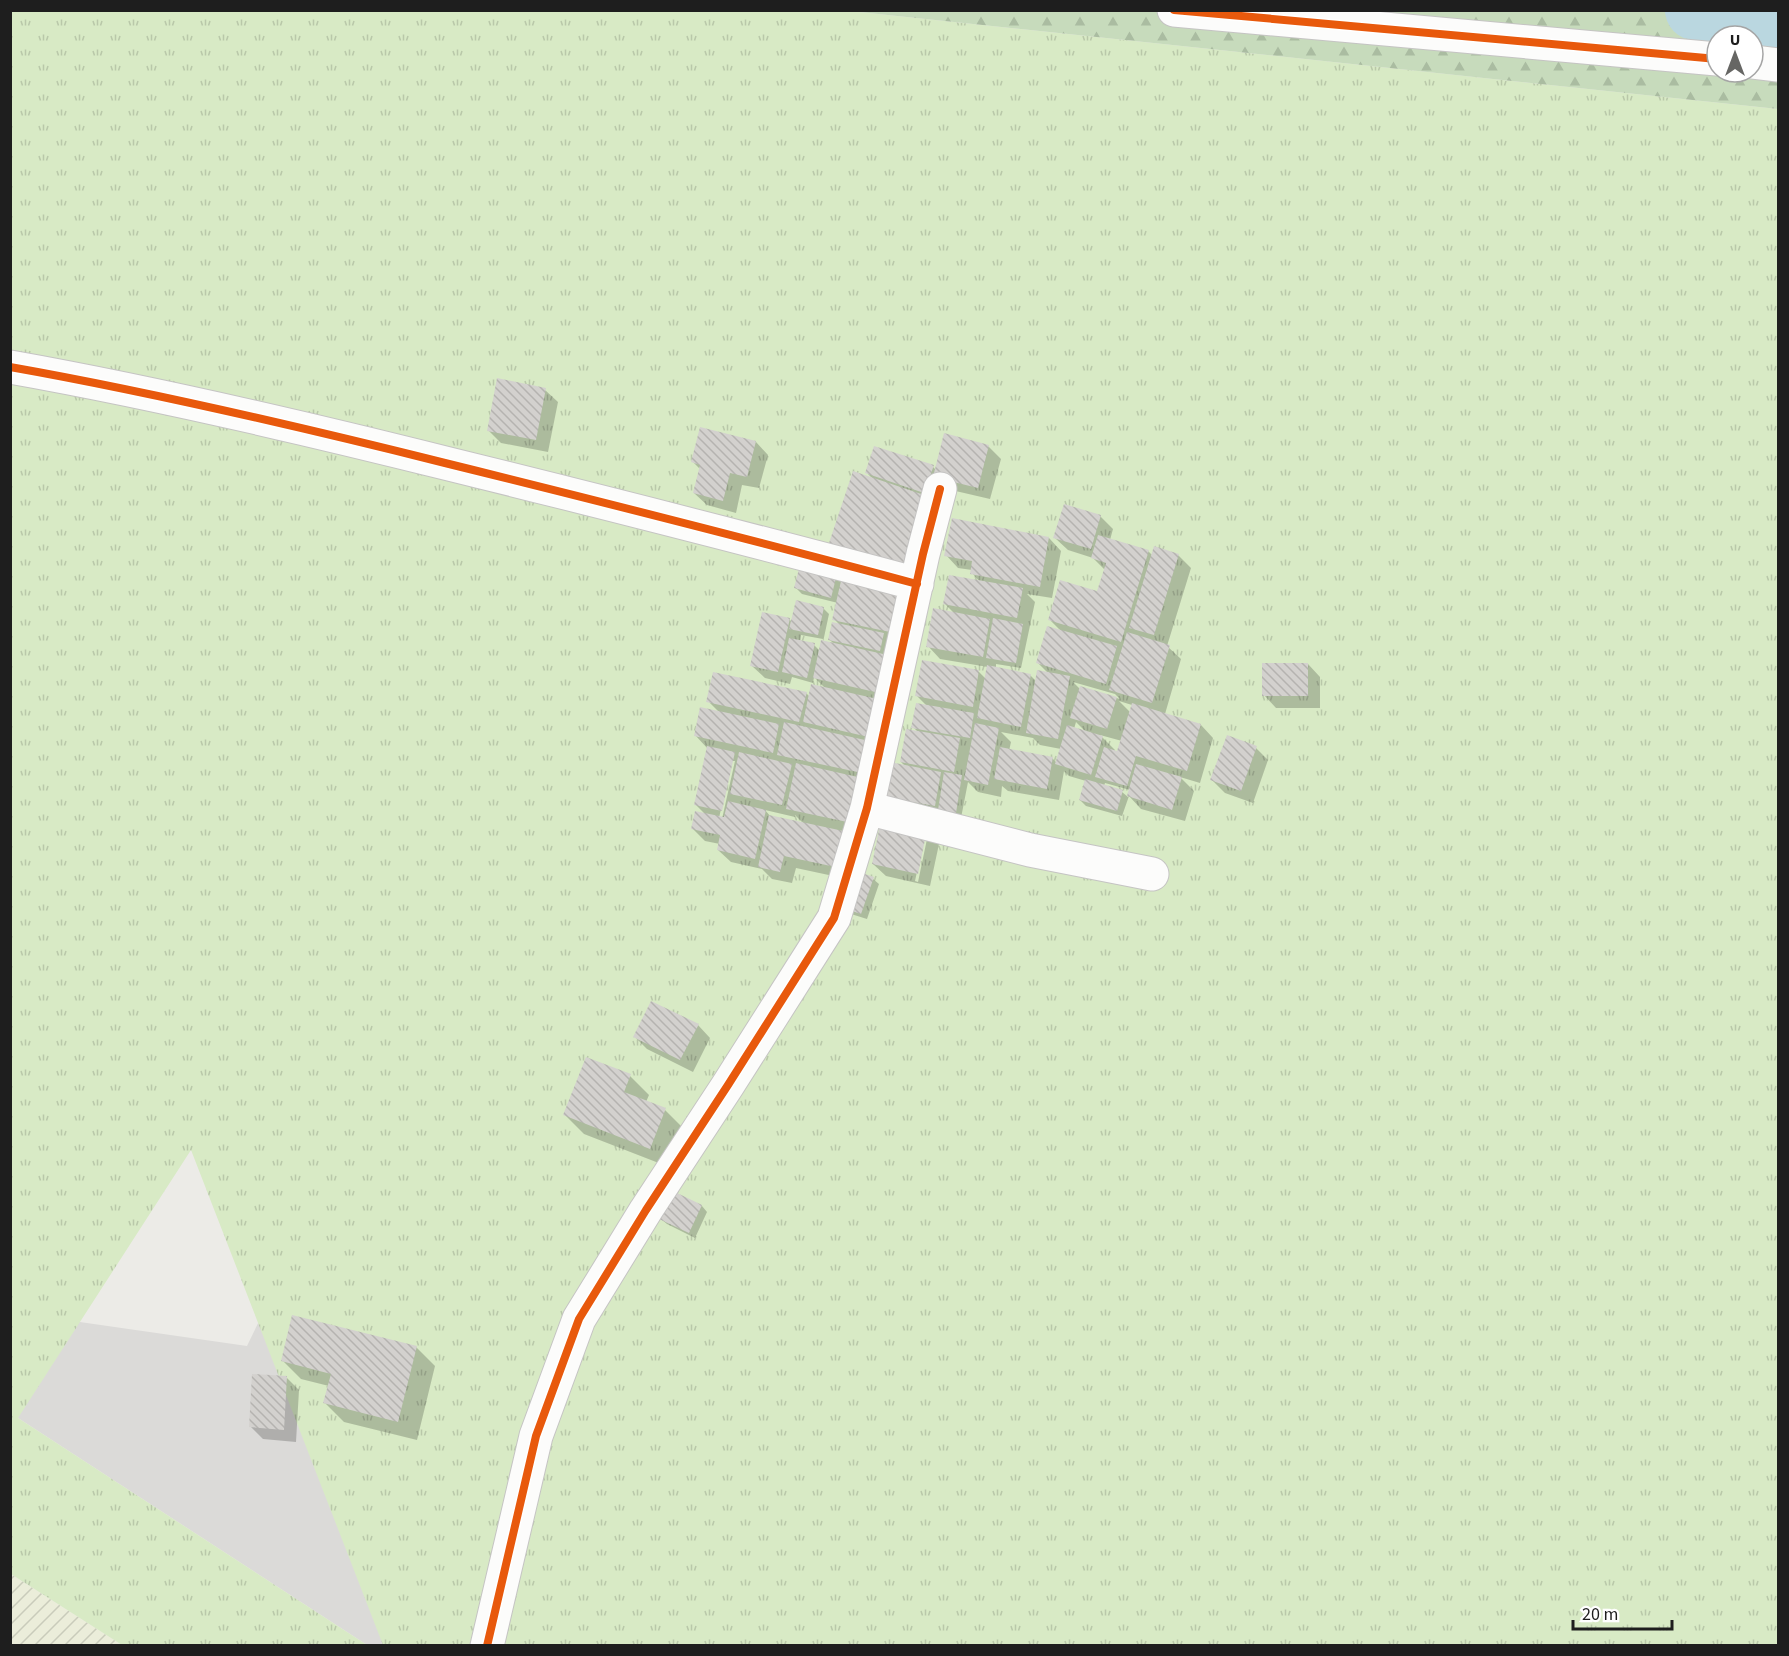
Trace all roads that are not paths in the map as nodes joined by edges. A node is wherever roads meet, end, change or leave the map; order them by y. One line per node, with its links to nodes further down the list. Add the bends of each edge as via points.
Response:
1 (1174, 10): 2 (street)
2 (1705, 58)
3 (10, 367): 5 (street, via 107,384 349,439)
4 (940, 489): 5 (street)
5 (917, 584): 6 (street)
6 (867, 808): 7 (street, via 1030,850); 8 (street, via 834,918 579,1318 536,1436)
7 (1152, 874)
8 (487, 1646)

